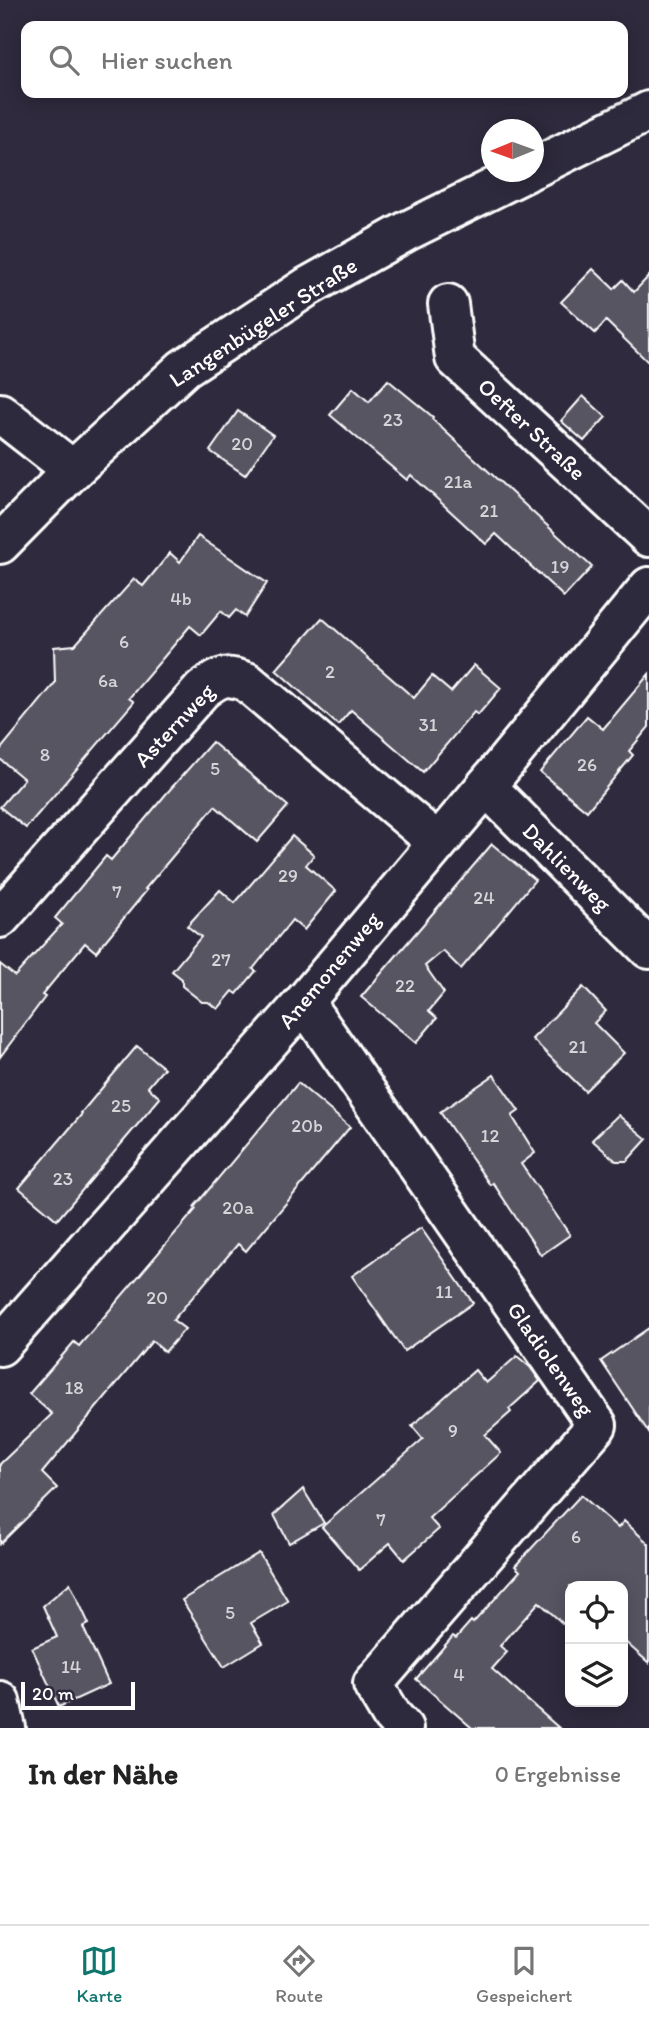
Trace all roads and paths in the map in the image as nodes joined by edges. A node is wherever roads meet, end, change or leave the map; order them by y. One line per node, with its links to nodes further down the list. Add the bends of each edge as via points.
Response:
1 (649, 111): 2 (street)
2 (544, 163)
3 (506, 182): 6 (street, Langenbügeler Straße, via 307,287 184,368)
4 (448, 304): 7 (street, Oefter Straße, via 455,358)
5 (0, 414): 6 (street)
6 (73, 470): 8 (street, Langenbügeler Straße)
7 (649, 537)
8 (0, 544)
9 (649, 587): 10 (street, Anemonenweg)
10 (486, 786): 11 (street, Anemonenweg); 13 (street, Dahlienweg)
11 (437, 842): 12 (street, Asternweg, via 247,682 224,677 202,690); 14 (street, Anemonenweg)
12 (0, 918)
13 (649, 949)
14 (304, 1002): 15 (street, Anemonenweg); 18 (street, Gladiolenweg, via 597,1425 373,1684)
15 (0, 1346)
16 (0, 1701): 17 (street)
17 (6, 1728)
18 (404, 1728)

